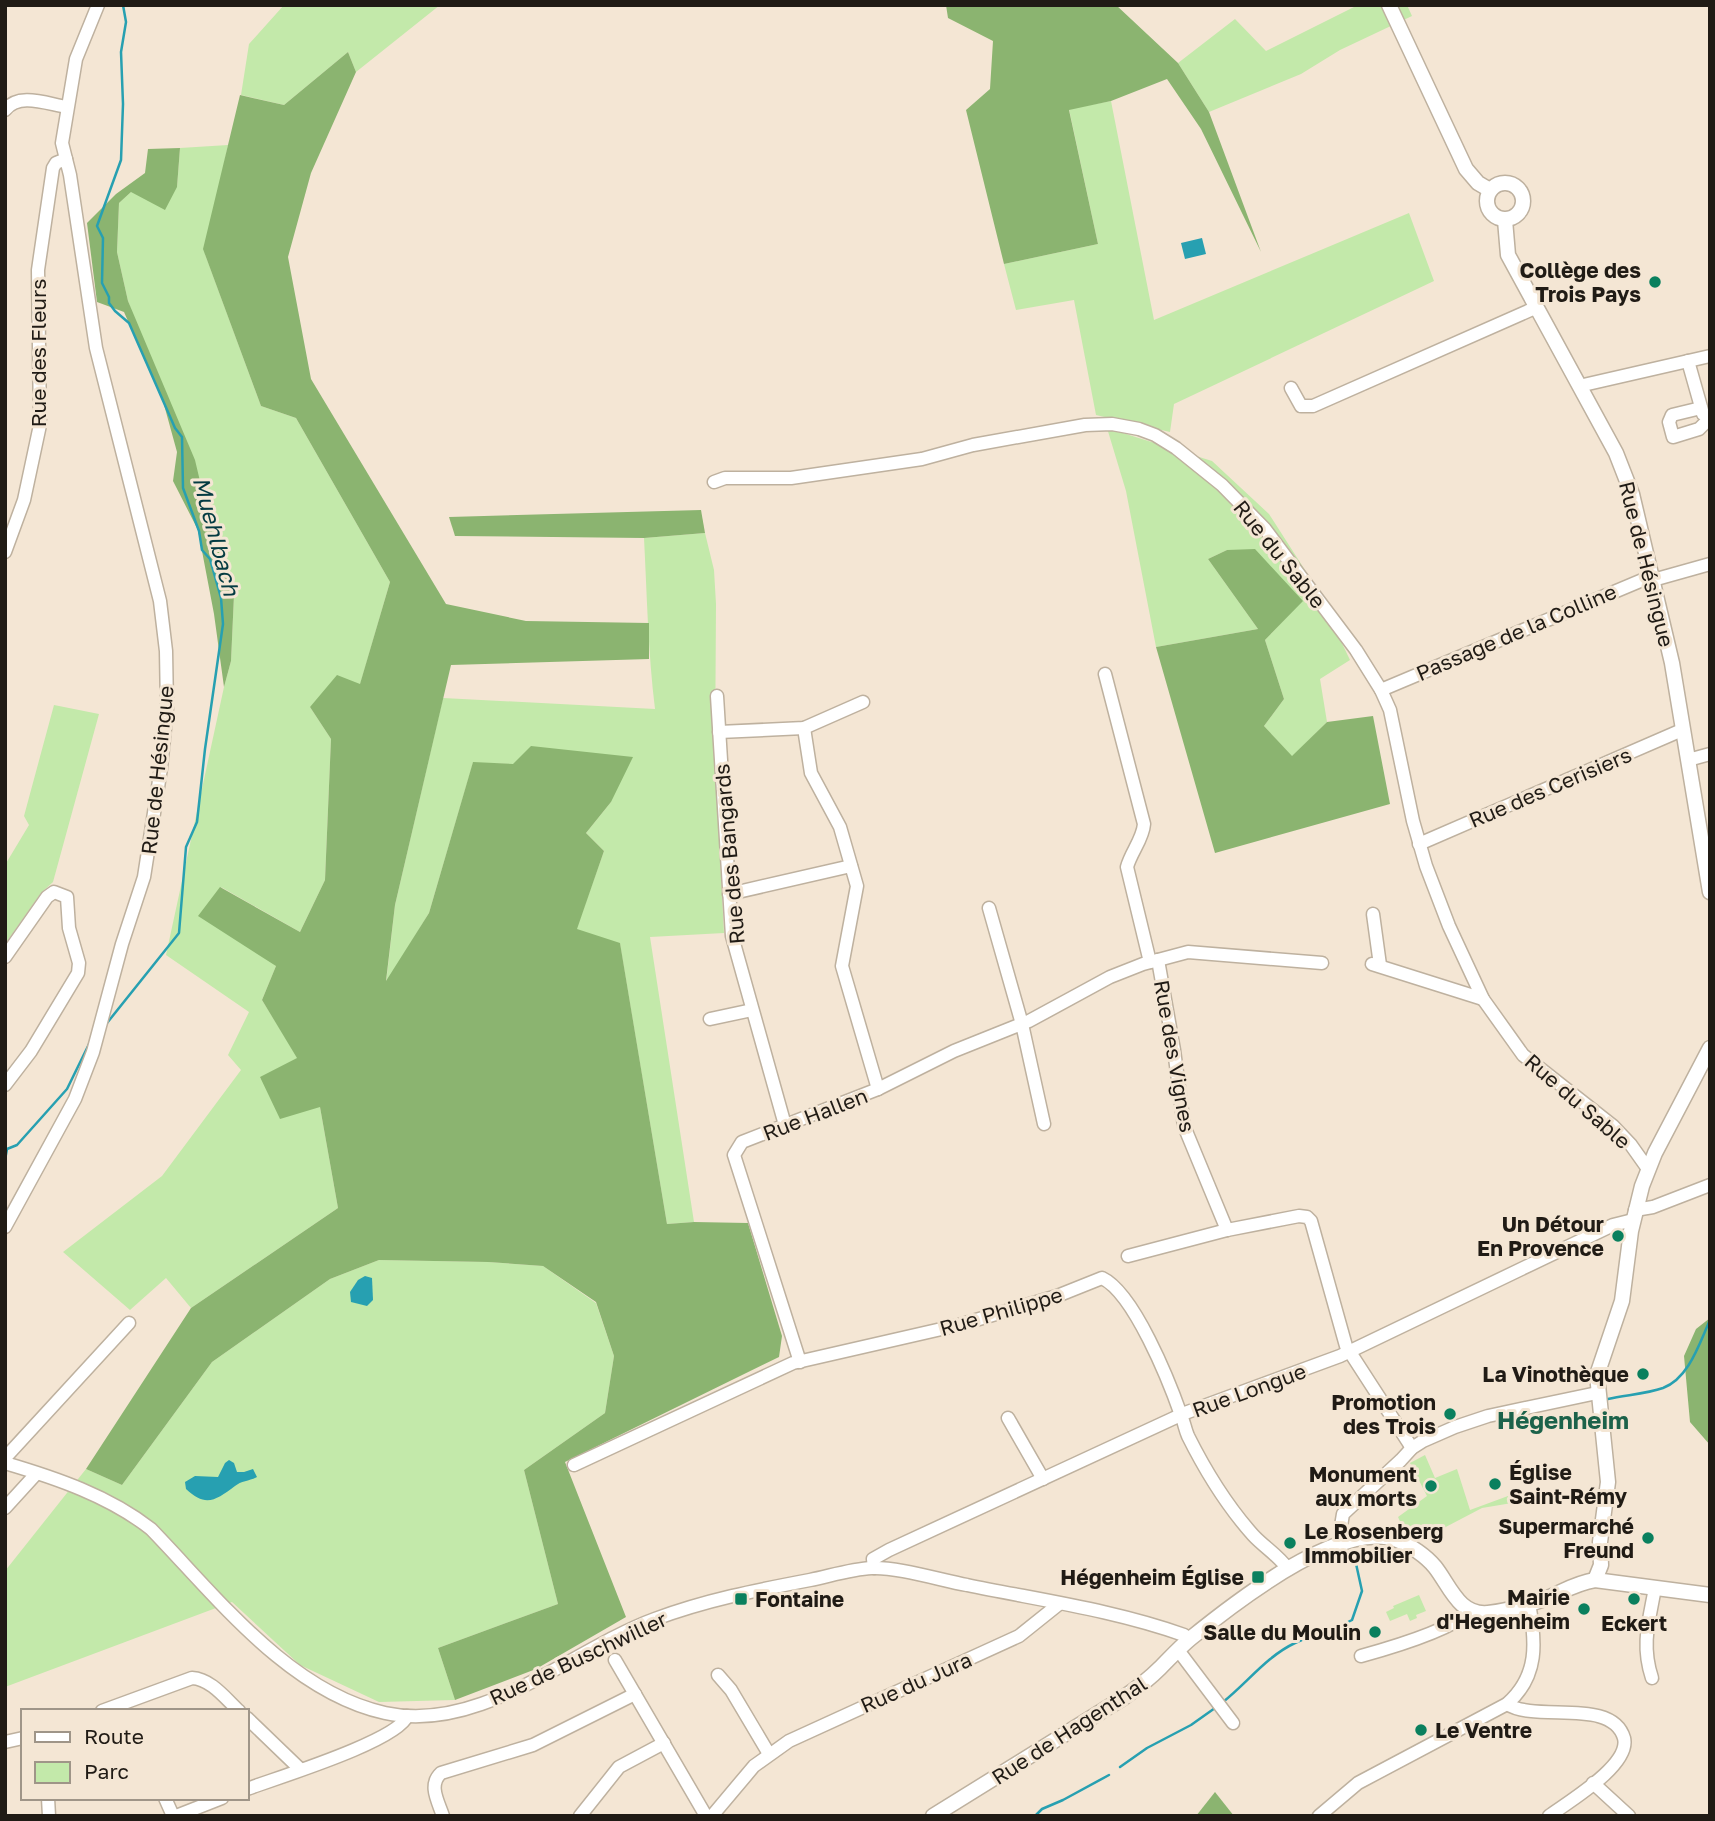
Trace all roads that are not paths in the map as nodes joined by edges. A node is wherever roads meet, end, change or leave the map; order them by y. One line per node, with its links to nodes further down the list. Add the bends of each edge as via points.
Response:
1 (97, 5): 3 (street, via 76,59)
2 (1389, 5): 6 (main road, via 1466,169)
3 (67, 107): 4 (street, via 20,99); 5 (street, via 62,139)
4 (5, 110)
5 (66, 159): 16 (street, Rue des Fleurs, via 53,168 39,261 40,425 27,492); 49 (street, Rue de Hésingue, via 96,348 160,601 167,685 147,860 96,1041 80,1089)
6 (1490, 190): 7 (main road, via 1486,201 1490,212); 7 (main road, via 1507,183 1523,197 1518,214)
7 (1505, 220): 8 (main road, Rue de Hésingue, via 1508,256)
8 (1535, 308): 11 (main road, Rue de Hésingue); 12 (street, via 1313,406 1301,405)
9 (1710, 356): 10 (street)
10 (1688, 360): 11 (street); 13 (street)
11 (1579, 386): 18 (main road, Rue de Hésingue, via 1626,475)
12 (1291, 388)
13 (1701, 408): 14 (street); 14 (street, via 1672,415 1673,437)
14 (1707, 422)
15 (714, 482): 20 (street, Rue du Sable, via 791,478 922,459 1085,425 1139,429 1176,448 1222,485 1265,529)
16 (5, 552)
17 (1710, 564): 18 (street, Passage de la Colline)
18 (1652, 578): 20 (street, Passage de la Colline); 24 (main road, Rue de Hésingue)
19 (1105, 674): 35 (street, Rue des Vignes, via 1144,824 1127,867)
20 (1381, 690): 28 (street, Rue du Sable, via 1390,710)
21 (717, 696): 25 (street, Rue des Bangards)
22 (863, 702): 23 (street)
23 (804, 728): 25 (street); 29 (street, via 811,773 840,827)
24 (1682, 730): 27 (main road, Rue de Hésingue); 28 (street, Rue des Cerisiers)
25 (719, 732): 31 (street, Rue des Bangards)
26 (1710, 754): 27 (street)
27 (1688, 760): 30 (main road, Rue de Hésingue)
28 (1419, 844): 37 (street, Rue du Sable, via 1449,926)
29 (851, 866): 31 (street); 43 (street, via 857,886 842,966)
30 (1710, 892)
31 (729, 894): 38 (street, Rue des Bangards, via 732,936)
32 (989, 908): 40 (street)
33 (1373, 914): 37 (street, via 1376,965)
34 (5, 957): 42 (street, via 47,897 54,892 67,897 78,973)
35 (1154, 961): 36 (street, Rue Hallen, via 1188,952); 40 (street, Rue Hallen, via 1110,977); 50 (street, Rue des Vignes, via 1174,1050 1184,1126)
36 (1322, 963)
37 (1483, 999): 46 (street, Rue du Sable, via 1523,1055 1613,1126)
38 (752, 1010): 39 (street); 45 (street, Rue des Bangards)
39 (710, 1019)
40 (1022, 1024): 43 (street, Rue Hallen); 44 (street)
41 (1710, 1048): 46 (main road)
42 (5, 1085)
43 (878, 1089): 45 (street, Rue Hallen)
44 (1044, 1124)
45 (785, 1125): 54 (street, Rue Hallen, via 742,1142 734,1155)
46 (1648, 1169): 48 (main road)
47 (1710, 1185): 48 (street, Rue Longue)
48 (1634, 1215): 53 (street, Rue Longue); 55 (main road, via 1622,1301 1602,1356)
49 (5, 1227)
50 (1227, 1230): 51 (street); 53 (street, via 1299,1216 1311,1221)
51 (1128, 1256)
52 (129, 1322): 59 (street, Rue de Buschwiller)
53 (1349, 1352): 56 (street, Rue Longue); 58 (street)
54 (800, 1362): 56 (street, Rue Philippe, via 959,1325 1102,1278 1121,1292 1145,1333); 60 (street, Rue Philippe)
55 (1597, 1393): 58 (street, via 1488,1416 1455,1426); 67 (main road, via 1608,1490 1601,1565)
56 (1182, 1416): 62 (street, Rue Longue); 66 (street, Rue Philippe, via 1187,1434 1237,1515)
57 (1008, 1418): 62 (street)
58 (1412, 1448): 64 (street, via 1343,1514)
59 (8, 1462): 61 (street, Rue de Buschwiller)
60 (574, 1465)
61 (36, 1474): 63 (street); 84 (street, Rue de Buschwiller, via 136,1517 258,1640 288,1664 339,1697)
62 (1043, 1479): 65 (street, Rue Longue, via 889,1550 873,1559)
63 (5, 1507)
64 (1344, 1543): 66 (main road, Rue de Hagenthal); 72 (main road, Rue de Hagenthal, via 1381,1536 1412,1547 1434,1565)
65 (873, 1568): 70 (street, Rue de Buschwiller); 73 (street, Rue de Buschwiller, via 722,1597)
66 (1287, 1569): 74 (main road, Rue de Hagenthal)
67 (1594, 1580): 68 (main road); 71 (main road)
68 (1655, 1588): 69 (main road); 79 (street, via 1645,1658)
69 (1710, 1595)
70 (1059, 1604): 74 (street, Rue de Buschwiller, via 1184,1635); 90 (street, Rue du Jura, via 1019,1636)
71 (1529, 1604): 72 (main road); 81 (street, via 1535,1634 1531,1670)
72 (1470, 1612): 76 (street, via 1441,1628)
73 (613, 1639): 75 (street, Rue de Buschwiller); 77 (street)
74 (1183, 1644): 87 (street); 101 (main road, Rue de Hagenthal, via 1123,1698)
75 (598, 1647): 77 (street); 85 (street, Rue de Buschwiller, via 472,1707)
76 (1361, 1656)
77 (615, 1660): 80 (street)
78 (718, 1675): 90 (street)
79 (1652, 1678)
80 (635, 1694): 89 (street); 97 (street, via 533,1745 441,1773 434,1789)
81 (1507, 1704): 92 (street, via 1519,1710 1600,1715 1619,1727 1625,1743 1623,1754); 102 (street, via 1358,1783)
82 (107, 1709): 83 (street, via 192,1678 209,1683)
83 (237, 1709)
84 (391, 1714): 85 (street, Rue de Buschwiller); 88 (street)
85 (407, 1716): 88 (street, via 405,1723)
86 (248, 1719): 91 (street)
87 (1233, 1723)
88 (380, 1740): 91 (street)
89 (664, 1743): 98 (street, via 619,1767); 99 (street)
90 (769, 1754): 100 (street, Rue du Jura)
91 (300, 1769): 93 (street)
92 (1593, 1783): 103 (street); 104 (street)
93 (248, 1789)
94 (166, 1800): 96 (street)
95 (217, 1800): 96 (street)
96 (175, 1816)
97 (443, 1816)
98 (580, 1816)
99 (706, 1816)
100 (712, 1816)
101 (933, 1816)
102 (1319, 1816)
103 (1549, 1816)
104 (1629, 1816)

